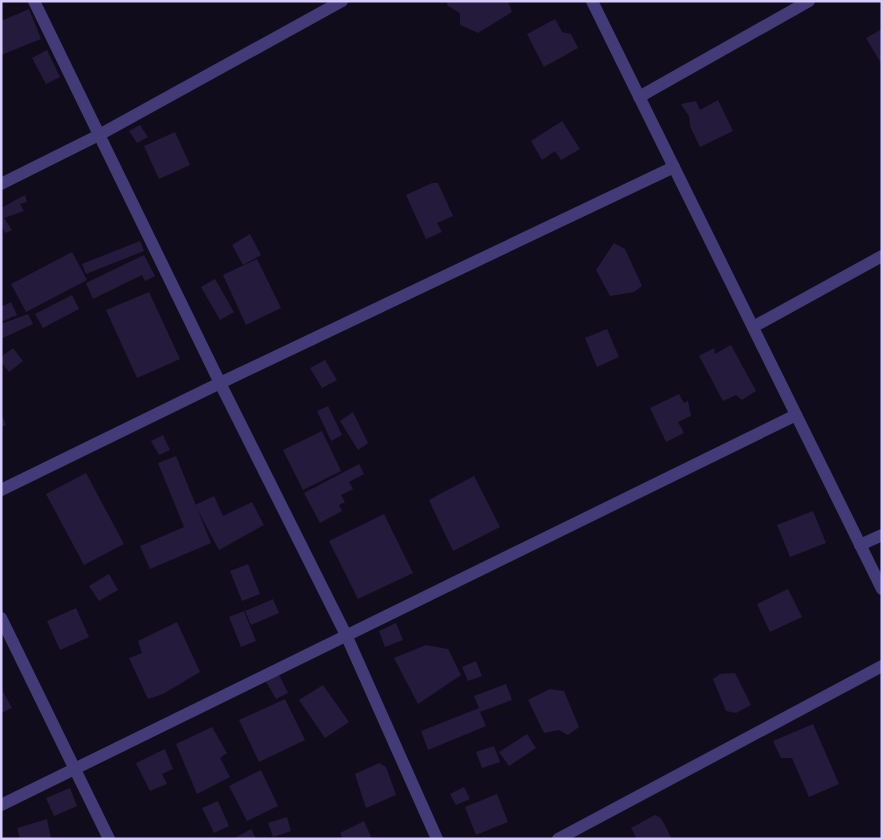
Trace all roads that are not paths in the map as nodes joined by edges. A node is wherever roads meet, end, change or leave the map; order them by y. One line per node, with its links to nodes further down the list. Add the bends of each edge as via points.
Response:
1 (34, 1): 6 (street)
2 (342, 1): 6 (street)
3 (592, 1): 5 (street)
4 (809, 1): 5 (street)
5 (639, 97): 7 (street)
6 (98, 135): 8 (street); 11 (street)
7 (674, 167): 10 (street); 11 (street)
8 (1, 184)
9 (882, 256): 10 (street)
10 (752, 327): 12 (street)
11 (220, 383): 13 (street); 18 (street)
12 (796, 415): 15 (street); 18 (street)
13 (1, 490)
14 (882, 535): 15 (street)
15 (860, 545): 16 (street)
16 (882, 589)
17 (1, 618): 20 (street)
18 (347, 637): 20 (street); 23 (street)
19 (882, 666): 24 (street)
20 (75, 768): 21 (street); 22 (street)
21 (1, 805)
22 (108, 839)
23 (437, 839)
24 (558, 839)

